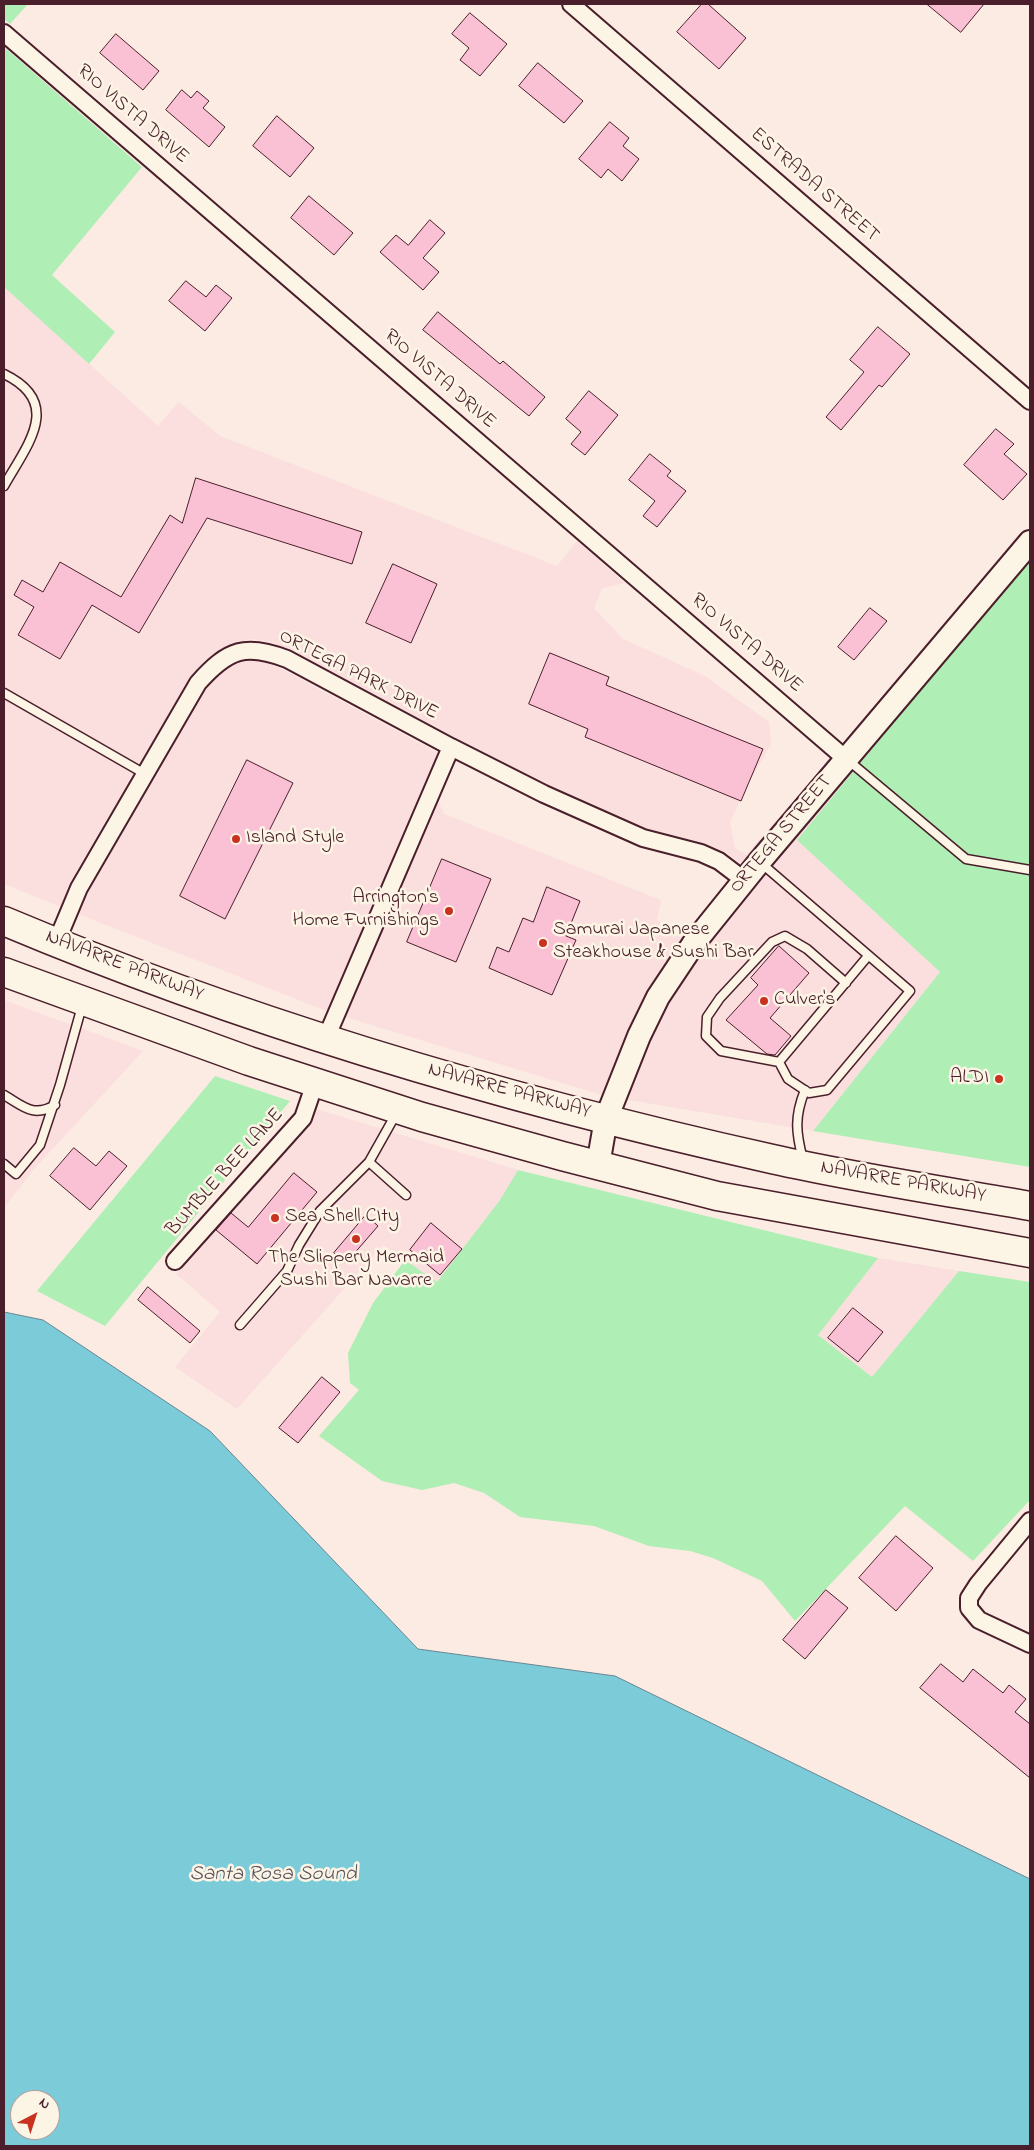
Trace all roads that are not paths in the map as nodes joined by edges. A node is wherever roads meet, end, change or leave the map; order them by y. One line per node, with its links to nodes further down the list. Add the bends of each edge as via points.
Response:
1 (571, 4): 4 (street, ESTRADA STREET)
2 (4, 33): 9 (street, RIO VISTA DRIVE)
3 (4, 374): 5 (lane, via 19,381 32,396 38,414 35,431)
4 (1030, 401)
5 (4, 486)
6 (1030, 542): 9 (street, ORTEGA STREET)
7 (4, 693): 10 (lane)
8 (451, 747): 10 (street, ORTEGA PARK DRIVE, via 287,659 266,651 248,650 227,657 198,682); 13 (street, ORTEGA PARK DRIVE, via 544,794 643,838 702,853); 20 (street)
9 (846, 759): 11 (street, ORTEGA STREET); 12 (lane, via 966,859)
10 (145, 774): 15 (street, ORTEGA PARK DRIVE, via 79,888)
11 (760, 861): 13 (street, ORTEGA STREET); 16 (lane)
12 (1030, 870)
13 (744, 880): 27 (street, ORTEGA STREET, via 694,943 658,997)
14 (4, 921): 15 (highway, NAVARRE PARKWAY)
15 (56, 943): 20 (highway, NAVARRE PARKWAY, via 198,996)
16 (868, 956): 18 (lane); 23 (lane, via 910,991 827,1090 809,1093)
17 (4, 972): 19 (highway)
18 (846, 983): 21 (lane); 21 (lane, via 807,949 785,936 772,942 720,998 707,1017 706,1036 721,1051)
19 (83, 1001): 22 (highway); 25 (lane)
20 (326, 1038): 27 (highway, NAVARRE PARKWAY, via 424,1069)
21 (779, 1062): 23 (lane, via 788,1079)
22 (315, 1083): 26 (highway); 35 (street, BUMBLE BEE LANE, via 303,1118)
23 (805, 1090): 31 (lane, via 797,1110 797,1138)
24 (4, 1095): 25 (lane, via 34,1111 44,1111)
25 (54, 1105): 29 (lane, via 40,1145 16,1174)
26 (399, 1110): 28 (lane); 30 (highway)
27 (606, 1119): 30 (street, ORTEGA STREET); 31 (highway, NAVARRE PARKWAY)
28 (369, 1162): 32 (lane); 36 (lane, via 320,1211 287,1271)
29 (4, 1164)
30 (598, 1165): 34 (highway, via 717,1196)
31 (804, 1165): 33 (highway, NAVARRE PARKWAY)
32 (406, 1194)
33 (1030, 1206)
34 (1030, 1253)
35 (175, 1262)
36 (240, 1325)
37 (1030, 1521): 38 (street, via 969,1598 969,1608 980,1620)
38 (1030, 1644)

